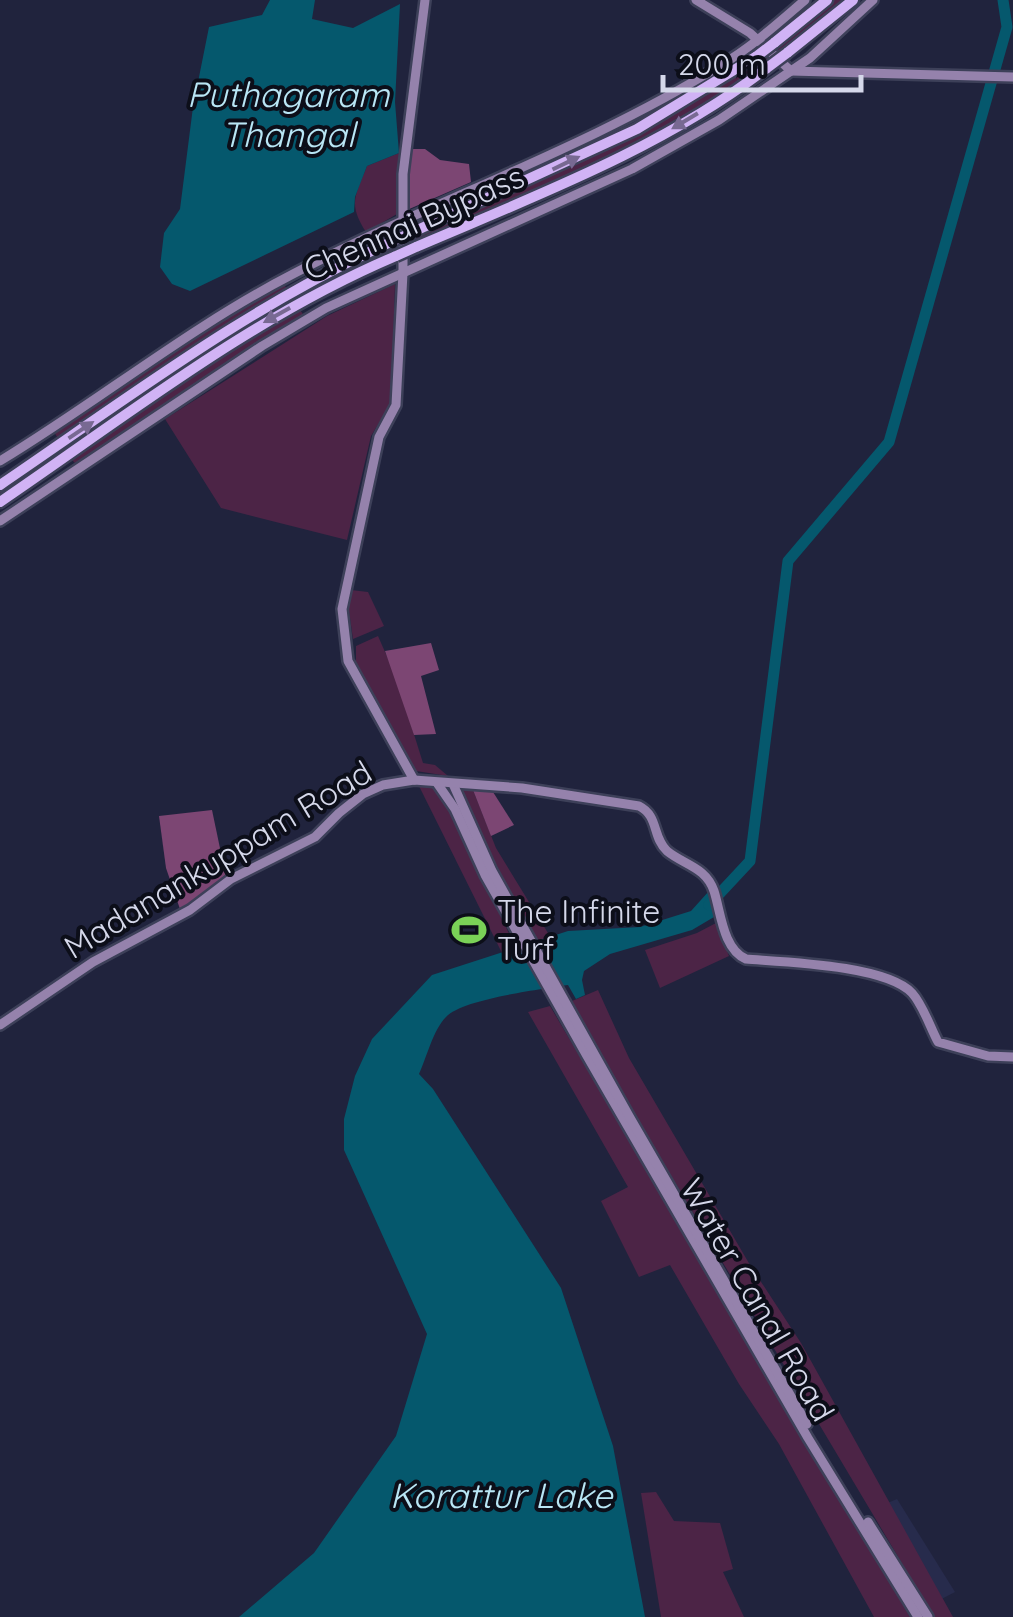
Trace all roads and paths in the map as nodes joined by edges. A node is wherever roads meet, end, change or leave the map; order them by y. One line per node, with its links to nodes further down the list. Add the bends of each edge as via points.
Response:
1 (426, 0): 10 (main road)
2 (696, 0): 7 (main road)
3 (805, 0): 7 (main road)
4 (827, 0): 7 (highway, Chennai Bypass, bridge, via 774,43)
5 (852, 0): 14 (highway, Chennai Bypass, one-way to 14, bridge, via 767,68 651,141 352,274 266,320)
6 (873, 0): 8 (main road)
7 (758, 47): 8 (main road); 10 (main road, via 582,141); 13 (highway, Chennai Bypass, one-way to 7, bridge, via 261,308 637,129)
8 (790, 70): 9 (main road); 11 (main road, via 719,120 632,168)
9 (1013, 77)
10 (403, 218): 11 (main road); 12 (main road, via 200,327)
11 (403, 273): 15 (main road, via 262,346); 16 (main road, via 396,405 378,436 342,608 348,662)
12 (0, 461)
13 (0, 485)
14 (0, 502)
15 (0, 520)
16 (414, 780): 17 (main road); 21 (main road, Madanankuppam Road, via 363,794 315,838 231,879)
17 (436, 783): 18 (main road); 19 (main road)
18 (455, 784): 19 (main road); 22 (main road, via 638,806 652,816 668,851 704,873 737,955 881,977 912,992 938,1042)
19 (526, 941): 20 (main road)
20 (562, 1002): 23 (main road, Water Canal Road, via 754,1345); 24 (main road, Water Canal Road, via 821,1449)
21 (0, 1025)
22 (1013, 1057)
23 (918, 1617)
24 (928, 1617)

